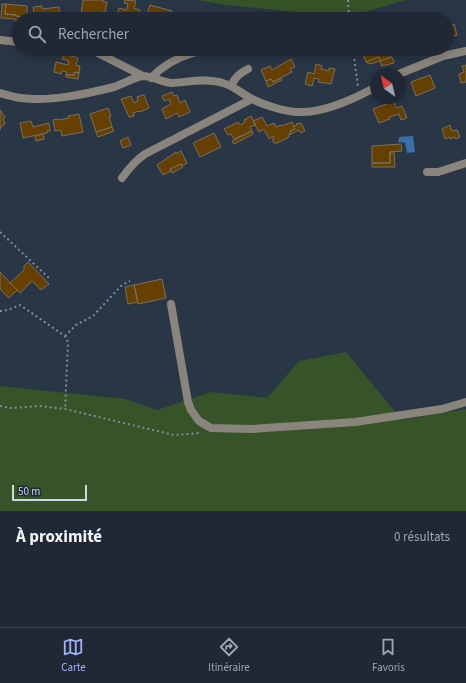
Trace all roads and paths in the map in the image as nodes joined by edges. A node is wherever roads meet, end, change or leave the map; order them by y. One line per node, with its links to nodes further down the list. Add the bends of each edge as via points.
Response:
1 (348, 0): 2 (path)
2 (349, 12)
3 (0, 40): 4 (street)
4 (12, 41)
5 (466, 51): 6 (street)
6 (454, 54)
7 (104, 56): 13 (street)
8 (185, 56): 14 (street, via 158,70)
9 (354, 56): 18 (path)
10 (443, 56): 12 (street)
11 (248, 69): 15 (street, via 234,79)
12 (406, 71)
13 (143, 76): 14 (street); 17 (street, via 117,86 65,96 22,98)
14 (151, 78): 15 (street, via 161,82 198,80 222,82)
15 (232, 86): 19 (street)
16 (370, 90): 18 (street)
17 (0, 93)
18 (360, 96): 19 (street, via 321,109 299,112 275,108)
19 (252, 99): 22 (street, via 145,154 129,167)
20 (466, 163): 21 (street, via 438,172)
21 (427, 172)
22 (122, 178)
23 (0, 232): 24 (path)
24 (49, 278)
25 (130, 281): 28 (path, via 122,285 92,316 76,325)
26 (172, 304): 32 (street, via 191,410 199,421)
27 (0, 311): 28 (path, via 20,305)
28 (65, 336): 31 (path, via 68,342)
29 (466, 402): 32 (street, via 442,409 355,422 252,429)
30 (0, 406): 31 (path)
31 (65, 409): 32 (path, via 174,435 200,433)
32 (211, 428)

